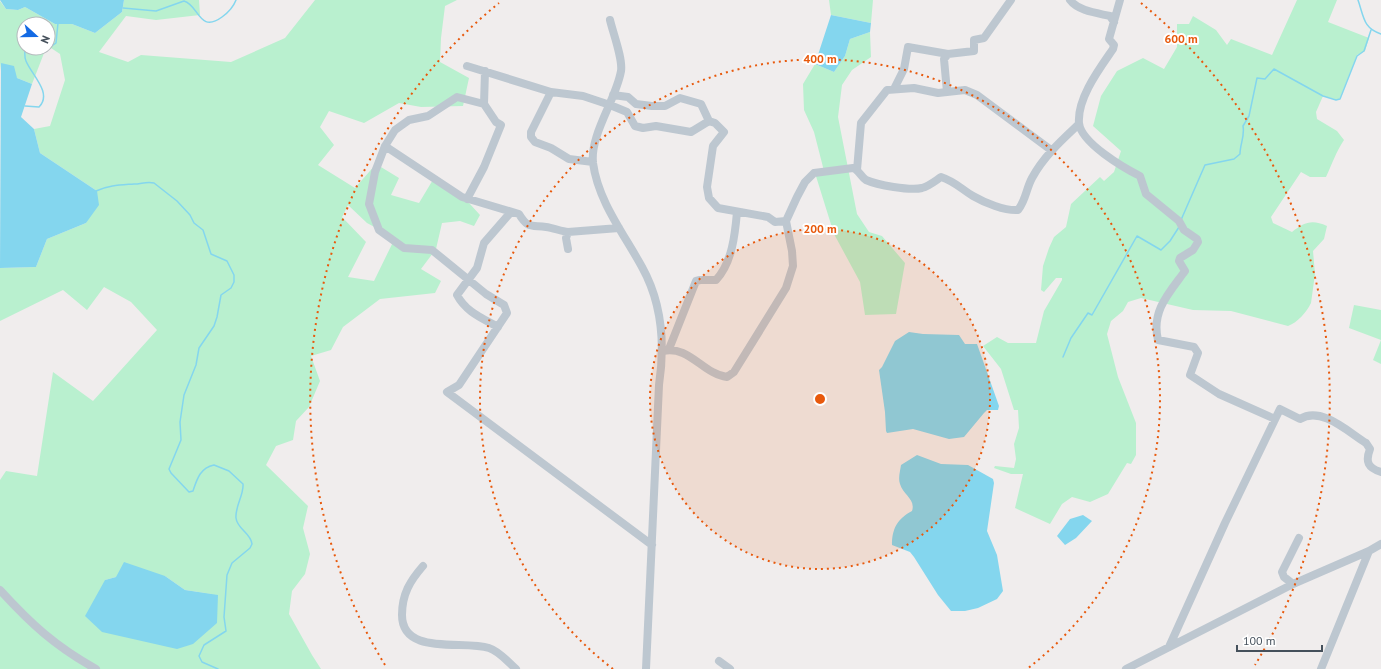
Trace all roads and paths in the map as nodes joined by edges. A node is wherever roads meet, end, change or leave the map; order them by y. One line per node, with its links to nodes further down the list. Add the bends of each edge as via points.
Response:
1 (1011, 0): 6 (street, via 984,38 974,40 974,51)
2 (1070, 0): 5 (street, via 1073,4 1093,12 1110,16)
3 (1120, 0): 5 (street)
4 (610, 20): 12 (street, via 621,69)
5 (1114, 22): 16 (street, via 1109,39 1114,45 1113,48 1093,78 1080,108)
6 (948, 54): 9 (street, via 908,47 904,68); 11 (street, via 944,59)
7 (467, 66): 8 (street)
8 (485, 71): 10 (street); 13 (street)
9 (894, 89): 11 (street, via 914,88 938,93); 20 (street, via 887,90 861,124)
10 (552, 92): 14 (street, via 583,96); 19 (street, via 530,132 531,137 535,142 570,159)
11 (948, 92): 18 (street, via 965,90 977,95)
12 (613, 95): 14 (street); 15 (street, via 628,98 636,104 652,106 665,106 680,98 701,104)
13 (484, 104): 17 (street, via 457,97 428,116 408,120 395,130); 21 (street, via 501,126 484,167)
14 (610, 104): 15 (street, via 627,112 635,126 642,128 656,126 691,132); 19 (street, via 596,140)
15 (709, 121): 23 (street, via 716,123 724,132 713,146 707,187 709,198 718,208)
16 (1079, 124): 18 (street); 31 (street, via 1089,142 1127,170 1140,176 1146,194 1197,239 1193,250 1180,258 1185,270 1158,311 1158,340 1194,347 1198,352 1190,375 1219,394)
17 (385, 146): 21 (street, via 453,192); 28 (street, via 375,172 370,204 379,230 404,248 432,250)
18 (1051, 150): 20 (street, via 1031,179 1024,202 1018,210 973,196 953,181 941,177 922,188 912,188 879,184 864,179)
19 (593, 162): 25 (street, via 597,182)
20 (857, 170): 24 (street, via 853,168 814,173 805,182)
21 (467, 198): 22 (street)
22 (511, 212): 26 (street, via 519,214 531,227 546,227); 28 (street, via 484,243 477,268)
23 (737, 212): 24 (street, via 768,217 776,222); 30 (street, via 735,234 720,276 716,280 696,282)
24 (786, 221): 30 (street, via 793,266 786,288 734,372 727,377 718,376 682,352)
25 (619, 228): 26 (street); 30 (street, via 650,287)
26 (568, 232): 27 (street)
27 (568, 249)
28 (468, 280): 29 (street, via 504,305 507,313); 29 (street, via 456,295 461,304)
29 (498, 327): 35 (street, via 459,385 447,392)
30 (666, 350): 35 (street, via 659,385)
31 (1275, 419): 32 (street, via 1280,409 1300,419 1307,414 1324,417 1366,443 1370,449 1366,458 1368,464); 40 (street)
32 (1381, 472)
33 (1299, 538): 38 (street, via 1282,572)
34 (1381, 544): 36 (street)
35 (652, 545): 44 (street)
36 (1369, 551): 38 (street); 47 (street)
37 (423, 566): 43 (street, via 408,584 402,602 402,622 407,633 414,639 426,643 491,648)
38 (1293, 584): 40 (street)
39 (0, 590): 42 (street, via 25,618 47,637 66,652)
40 (1169, 647): 46 (street)
41 (720, 661): 45 (street)
42 (96, 669)
43 (516, 669)
44 (646, 669)
45 (730, 669)
46 (1126, 669)
47 (1321, 669)

